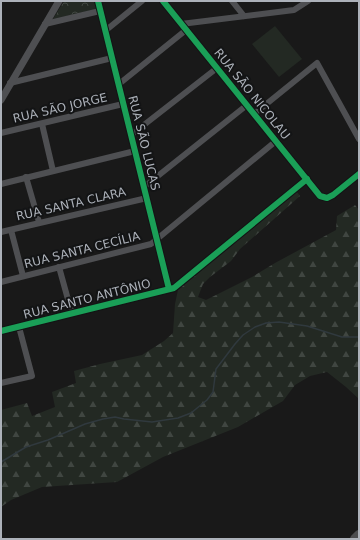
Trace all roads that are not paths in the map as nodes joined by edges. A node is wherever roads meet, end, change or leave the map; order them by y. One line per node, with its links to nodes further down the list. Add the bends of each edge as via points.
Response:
1 (59, 1): 9 (street)
2 (98, 1): 7 (street, RUA SÃO LUCAS)
3 (142, 1): 12 (street)
4 (163, 1): 10 (street, RUA SÃO NICOLAU)
5 (232, 1): 8 (street)
6 (308, 1): 8 (street, via 294,10)
7 (100, 11): 9 (street); 12 (street, RUA SÃO LUCAS)
8 (244, 16): 10 (street)
9 (45, 24): 15 (street)
10 (181, 24): 11 (street, RUA SÃO NICOLAU)
11 (186, 30): 14 (street, RUA SÃO NICOLAU); 16 (street)
12 (106, 31): 13 (street, RUA SÃO LUCAS)
13 (112, 58): 15 (street); 16 (street, RUA SÃO LUCAS)
14 (217, 68): 19 (street, RUA SÃO NICOLAU); 23 (street)
15 (10, 83): 17 (street)
16 (119, 84): 18 (street, RUA SÃO LUCAS)
17 (1, 100)
18 (123, 104): 21 (street, RUA SÃO JORGE); 23 (street, RUA SÃO LUCAS)
19 (247, 105): 20 (street, RUA SÃO NICOLAU); 32 (street)
20 (254, 114): 24 (street, via 317,63); 25 (street, RUA SÃO NICOLAU)
21 (42, 124): 22 (street, RUA SÃO JORGE); 27 (street)
22 (1, 133)
23 (131, 135): 26 (street, RUA SÃO LUCAS)
24 (359, 139)
25 (276, 141): 30 (street, RUA SÃO NICOLAU); 37 (street, RUA SANTA CECÍLIA)
26 (135, 151): 27 (street); 32 (street, RUA SÃO LUCAS)
27 (53, 171): 29 (street)
28 (359, 174): 30 (street, RUA SÃO NICOLAU, via 327,198 320,196)
29 (26, 177): 31 (street); 34 (street)
30 (307, 179): 41 (street, RUA SANTO ANTÔNIO, via 174,288)
31 (1, 184)
32 (144, 187): 33 (street, RUA SÃO LUCAS)
33 (146, 198): 34 (street, RUA SANTA CLARA); 37 (street, RUA SÃO LUCAS)
34 (39, 222): 35 (street, RUA SANTA CLARA)
35 (11, 230): 36 (street, RUA SANTA CLARA); 39 (street)
36 (1, 232)
37 (156, 240): 38 (street, RUA SANTA CECÍLIA, via 151,244); 41 (street, RUA SÃO LUCAS)
38 (59, 267): 39 (street, RUA SANTA CECÍLIA); 42 (street)
39 (23, 276): 40 (street, RUA SANTA CECÍLIA)
40 (1, 282)
41 (169, 289): 42 (street, RUA SANTO ANTÔNIO)
42 (72, 314): 43 (street, RUA SANTO ANTÔNIO)
43 (19, 327): 44 (street, RUA SANTO ANTÔNIO); 45 (street, via 32,376)
44 (1, 332)
45 (1, 383)
46 (359, 535): 47 (highway)
47 (354, 539)

